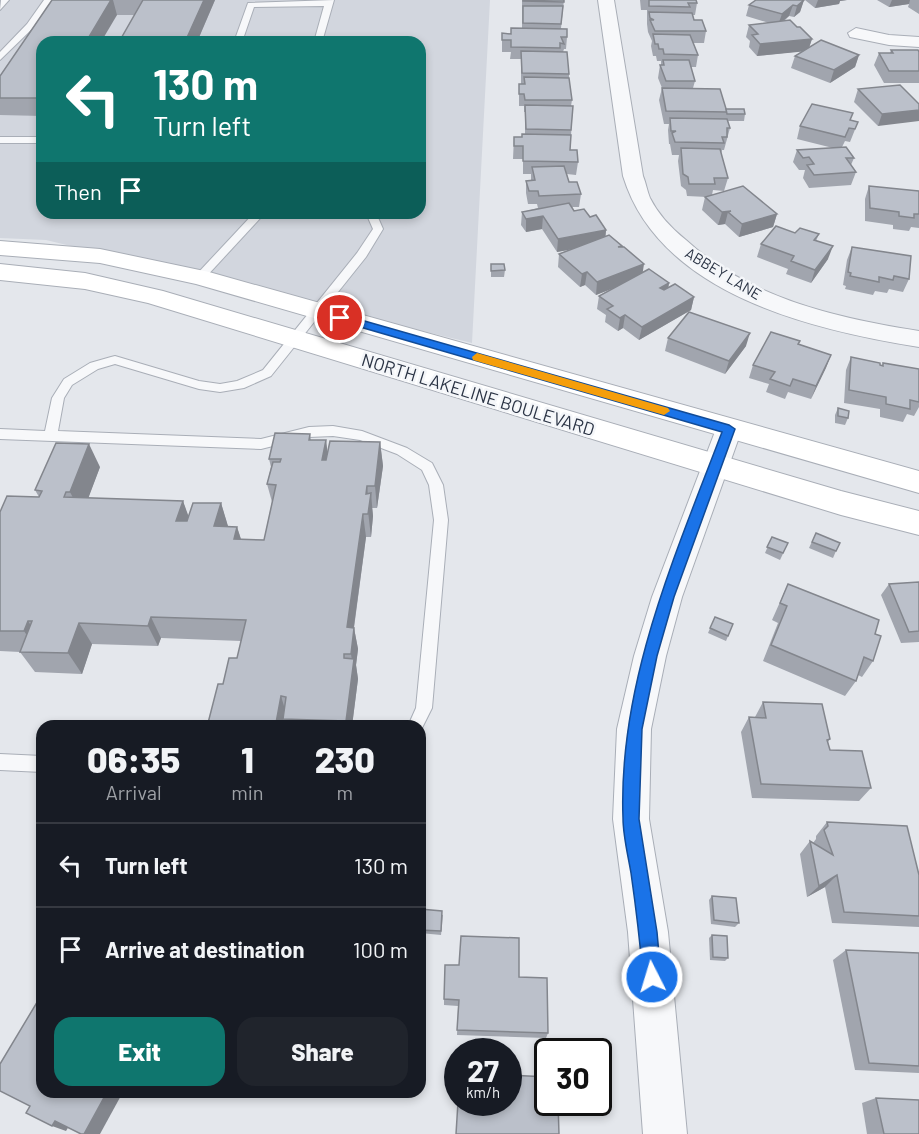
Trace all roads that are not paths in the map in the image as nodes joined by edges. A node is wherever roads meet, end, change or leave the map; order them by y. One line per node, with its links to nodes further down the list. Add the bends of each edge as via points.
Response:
1 (5, 0): 5 (lane)
2 (48, 0): 10 (lane)
3 (606, 0): 19 (street, ABBEY LANE, via 640,200 677,246 717,274 806,316)
4 (330, 2): 7 (lane, via 251,5); 8 (lane)
5 (0, 8)
6 (856, 33): 9 (street)
7 (240, 36)
8 (320, 36)
9 (919, 42)
10 (0, 57)
11 (0, 140): 12 (lane)
12 (36, 140)
13 (255, 219): 17 (lane)
14 (374, 219): 18 (lane, via 378,229 362,255)
15 (0, 248): 17 (main road, NORTH LAKELINE BOULEVARD, via 100,256)
16 (0, 273): 20 (main road, NORTH LAKELINE BOULEVARD, via 85,281 154,297)
17 (200, 277): 18 (main road, NORTH LAKELINE BOULEVARD)
18 (317, 311): 20 (lane); 21 (main road, NORTH LAKELINE BOULEVARD)
19 (919, 339)
20 (293, 340): 23 (lane, via 267,374 230,387 207,387 115,360 94,366 76,376 63,390 56,404); 24 (main road, NORTH LAKELINE BOULEVARD)
21 (729, 429): 24 (street); 25 (main road, NORTH LAKELINE BOULEVARD)
22 (0, 434): 23 (lane)
23 (51, 435): 27 (lane, via 261,444 333,430 402,451 427,467 436,485 441,520 424,708)
24 (715, 465): 26 (main road, NORTH LAKELINE BOULEVARD); 30 (street, via 667,597 634,729 631,819 648,932)
25 (919, 482)
26 (919, 523)
27 (419, 720)
28 (0, 762): 29 (lane)
29 (36, 764)
30 (665, 1134)

